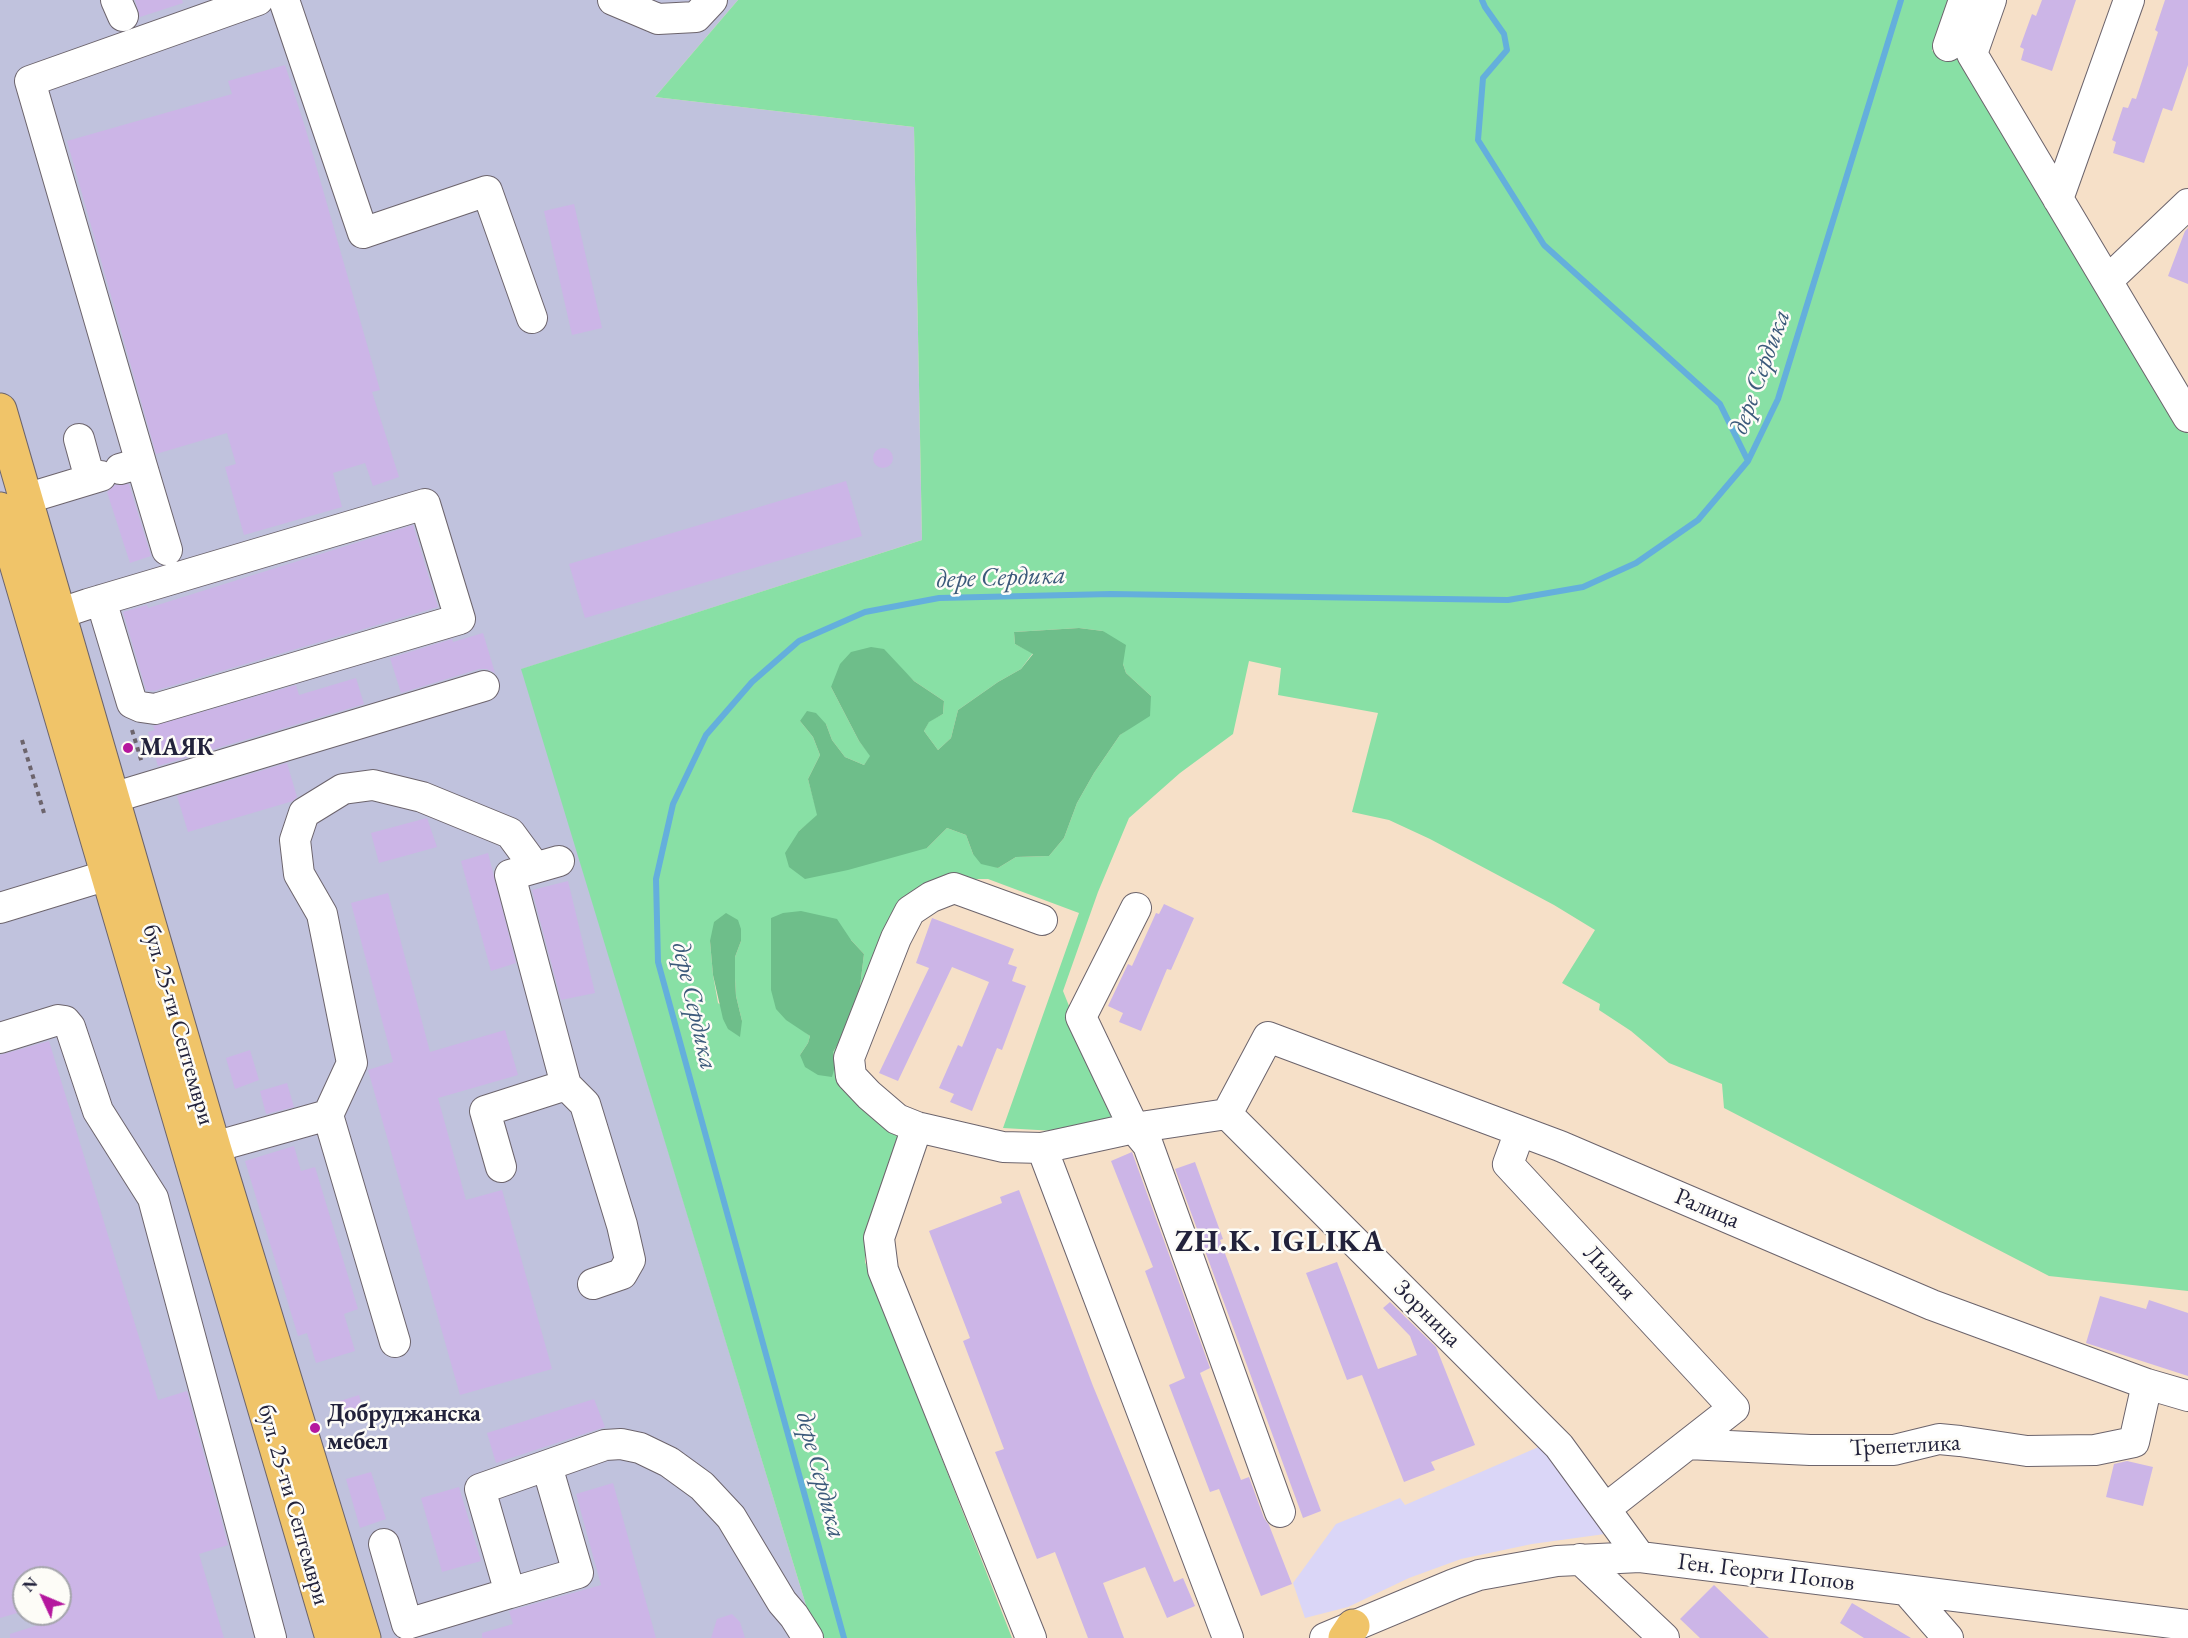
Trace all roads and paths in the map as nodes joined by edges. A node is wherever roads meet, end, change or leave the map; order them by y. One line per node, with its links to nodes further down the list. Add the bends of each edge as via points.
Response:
1 (258, 0): 16 (street, via 30,81)
2 (284, 0): 12 (street, via 363,233 488,191)
3 (613, 0): 4 (street, via 658,19 696,17)
4 (712, 0)
5 (1964, 0): 8 (street)
6 (1991, 0): 8 (street)
7 (2129, 0): 9 (street)
8 (1960, 50): 9 (street)
9 (2058, 200): 11 (street)
10 (2188, 204): 11 (street)
11 (2107, 281): 14 (street)
12 (531, 318)
13 (0, 410): 17 (main road, бул. 25-ти Септември)
14 (2188, 417)
15 (79, 439): 16 (street)
16 (113, 472): 17 (street); 18 (street)
17 (8, 519): 20 (main road, бул. 25-ти Септември); 27 (main road, бул. 25-ти Септември)
18 (167, 550)
19 (101, 600): 19 (street, via 425,504 460,619 155,709 132,703); 20 (street)
20 (58, 614): 25 (main road, бул. 25-ти Септември)
21 (484, 686): 25 (street)
22 (133, 734): 24 (path)
23 (22, 740): 26 (path)
24 (140, 756)
25 (112, 798): 38 (main road, бул. 25-ти Септември)
26 (44, 813)
27 (108, 875): 28 (street); 57 (main road, бул. 25-ти Септември)
28 (0, 908)
29 (1136, 908): 36 (street, via 1082,1017)
30 (1042, 920): 35 (street, via 954,888 910,911 849,1058 851,1076 869,1095 897,1119)
31 (0, 1038): 56 (street, via 58,1020 70,1026 98,1111 153,1198)
32 (566, 1085): 34 (street, via 510,875 547,864 510,833 422,797 373,785 343,789 304,813 295,840 299,874 322,914 352,1063); 40 (street, via 485,1111); 41 (street, via 585,1104 630,1260 622,1274)
33 (1227, 1114): 36 (street); 37 (street, Ралица, via 1268,1037); 47 (street, Зорница, via 1559,1446)
34 (328, 1115): 38 (street); 42 (street)
35 (917, 1127): 39 (street, via 1003,1147); 60 (street, via 879,1238 883,1270)
36 (1134, 1128): 39 (street); 48 (street, via 1148,1145)
37 (1520, 1131): 43 (street, Ралица, via 1932,1305); 45 (street, Лилия, via 1508,1164 1734,1408)
38 (214, 1147): 58 (main road, бул. 25-ти Септември)
39 (1042, 1148): 61 (street)
40 (501, 1167)
41 (593, 1284)
42 (395, 1342)
43 (2146, 1384): 44 (street, Ралица); 45 (street, Трепетлика, via 2134,1442 2095,1450 2027,1451 1939,1439 1894,1450)
44 (2188, 1396)
45 (1688, 1444): 47 (street)
46 (547, 1466): 53 (street, via 480,1489); 53 (street, via 578,1573); 59 (street, via 605,1445 621,1444 669,1462 702,1486 731,1517)
47 (1605, 1509): 50 (street, Зорница)
48 (1280, 1512)
49 (384, 1544): 53 (street, via 407,1624)
50 (1640, 1557): 51 (street, Ген. Георги Попов); 52 (street, Ген. Георги Попов)
51 (1580, 1559): 55 (street, Ген. Георги Попов, via 1479,1575); 63 (street)
52 (1907, 1591): 54 (street, Ген. Георги Попов); 64 (street)
53 (510, 1593)
54 (2188, 1624)
55 (1341, 1634): 62 (street, Ген. Георги Попов)
56 (271, 1638)
57 (332, 1638)
58 (364, 1638)
59 (808, 1638)
60 (1031, 1638)
61 (1228, 1638)
62 (1316, 1638)
63 (1664, 1638)
64 (1948, 1638)

